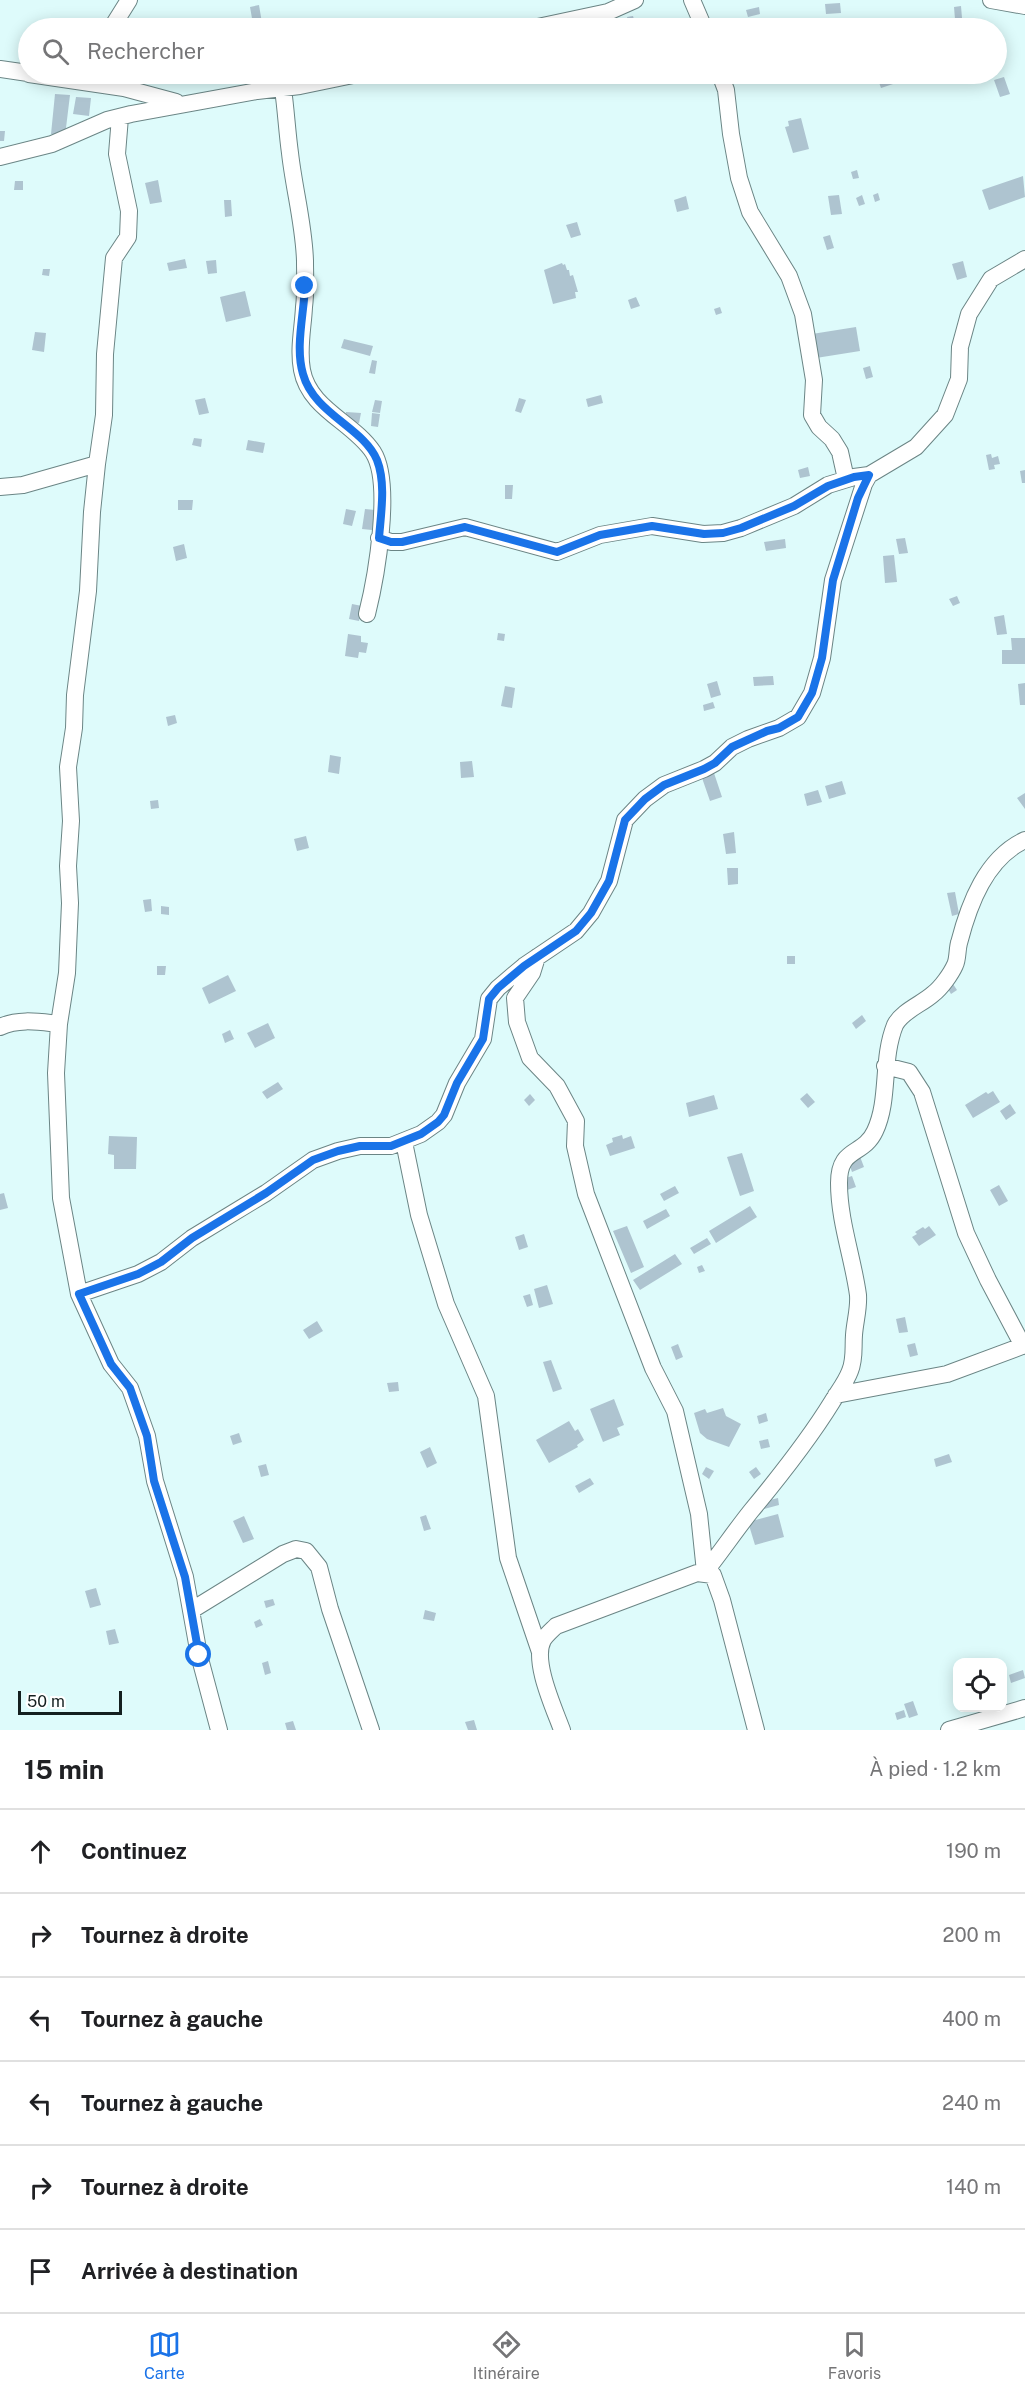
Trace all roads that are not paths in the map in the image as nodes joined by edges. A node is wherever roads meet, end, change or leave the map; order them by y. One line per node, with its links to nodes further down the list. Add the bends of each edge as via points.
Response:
1 (129, 0): 6 (street)
2 (635, 0): 7 (street, via 608,12)
3 (692, 0): 8 (street)
4 (991, 0): 5 (street)
5 (1025, 6)
6 (118, 18)
7 (580, 18)
8 (700, 18)
9 (0, 69): 10 (street)
10 (18, 71)
11 (122, 84): 17 (street)
12 (130, 84): 16 (street)
13 (308, 84): 15 (street)
14 (724, 84): 22 (street, via 730,134 750,212 789,276 803,314 814,381 812,415 840,452)
15 (283, 89): 16 (street); 24 (street, via 304,248 305,304 300,356 303,374 310,391 372,450 377,460 382,482)
16 (184, 103): 17 (street)
17 (126, 115): 18 (street, via 52,144); 20 (street, via 117,154 129,211 128,237 114,258)
18 (0, 157)
19 (1025, 259): 21 (street, via 991,279 969,314 960,347 959,379 945,415 916,447)
20 (97, 464): 23 (street, via 23,485); 28 (street, via 88,591 68,767 70,903)
21 (869, 475): 22 (street); 27 (street, via 833,580 822,658 812,693 798,717 740,743 715,763 664,785 645,799 625,820 609,881 591,913 576,931)
22 (846, 479): 24 (street, via 794,506 723,533 652,526 600,535 557,552 465,527 402,542)
23 (0, 487)
24 (379, 538): 25 (street)
25 (367, 614)
26 (1025, 840): 30 (street, via 997,859 982,882 955,964 935,993 896,1023)
27 (537, 957): 31 (street, via 489,999 483,1039 457,1083 444,1115 434,1126); 35 (street, via 532,973 515,998 517,1022 530,1058 557,1086 576,1121 575,1146 586,1194 645,1348 675,1411 699,1514)
28 (60, 1024): 29 (street, via 33,1021); 32 (street, via 58,1168)
29 (0, 1028)
30 (885, 1066): 33 (street, via 909,1072 922,1092 966,1233); 34 (street, via 884,1100 876,1130 858,1151 847,1155 839,1183 858,1317 854,1358)
31 (404, 1142): 32 (street, via 360,1146 313,1160 161,1262); 37 (street, via 419,1215 446,1304 486,1396 508,1558)
32 (79, 1294): 36 (street, via 111,1364 130,1388 147,1436 154,1481)
33 (1024, 1345): 34 (street, via 947,1374)
34 (836, 1395): 35 (street, via 813,1432)
35 (705, 1572): 37 (street, via 556,1626 543,1639); 42 (street, via 713,1575 722,1600)
36 (192, 1610): 39 (street, via 199,1655); 40 (street, via 283,1554 296,1549 306,1551 319,1567)
37 (540, 1652): 41 (street, via 542,1672)
38 (1025, 1708): 43 (street)
39 (219, 1730)
40 (371, 1730)
41 (562, 1730)
42 (756, 1730)
43 (948, 1730)

